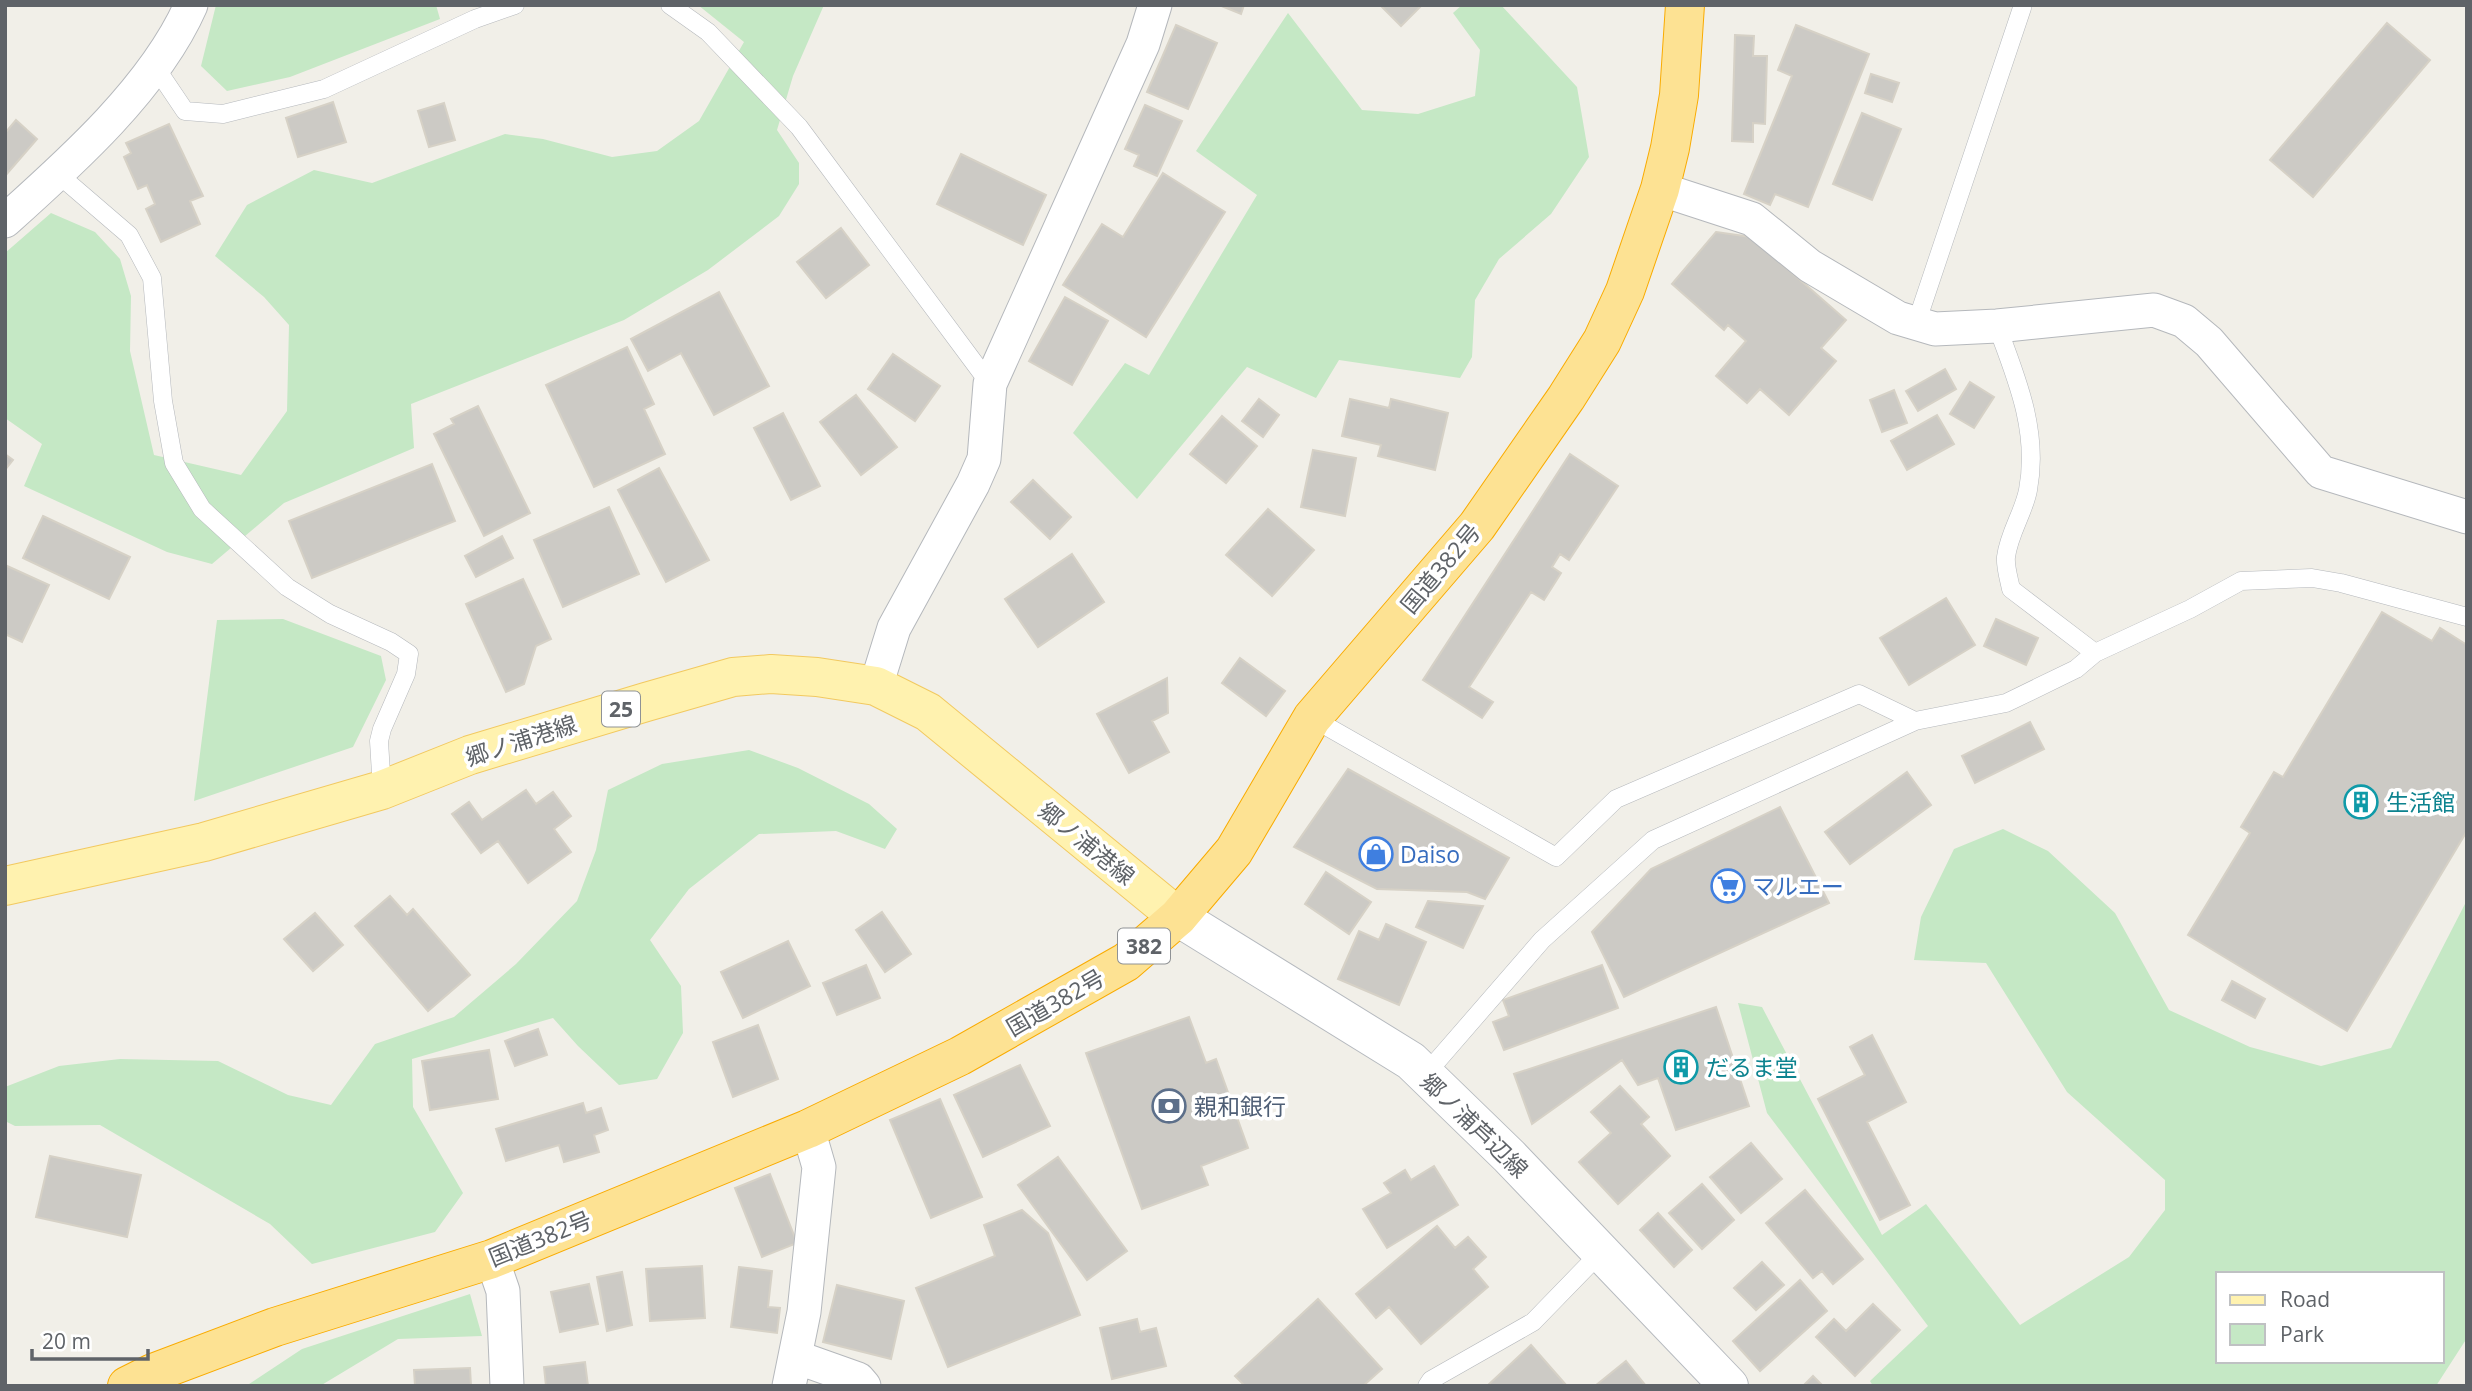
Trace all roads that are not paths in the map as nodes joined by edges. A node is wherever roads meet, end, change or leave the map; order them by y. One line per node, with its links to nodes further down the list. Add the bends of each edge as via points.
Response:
1 (191, 5): 7 (street)
2 (515, 5): 7 (lane, via 324,89 223,114 186,111)
3 (670, 5): 13 (lane, via 708,32 799,127)
4 (1155, 5): 13 (street, via 1143,44)
5 (1685, 5): 9 (highway, 国道382号 / 382, via 1679,94)
6 (2021, 8): 11 (lane)
7 (156, 68): 8 (street)
8 (58, 174): 10 (street); 20 (lane, via 129,235 152,278 163,401 174,463 202,509 287,587 408,654 406,674 379,741)
9 (1660, 189): 11 (street, via 1752,219 1810,266); 18 (highway, 国道382号 / 382, via 1625,291 1602,341 1566,398 1477,526)
10 (5, 220)
11 (1916, 324): 12 (street, via 1935,330)
12 (1997, 326): 14 (street, via 2154,310 2184,321 2209,342 2321,472); 16 (lane, via 2024,400 2031,455 2028,491 2005,558 2011,589)
13 (990, 384): 17 (street, via 984,459 894,628)
14 (2467, 517)
15 (2467, 617): 16 (lane, via 2341,583 2268,578 2241,581)
16 (2095, 653): 19 (lane, via 2076,668 2006,703)
17 (876, 686): 20 (main road, 郷ノ浦港線 / 25, via 771,674 733,677 470,755); 22 (main road, 郷ノ浦港線 / 25, via 929,712)
18 (1312, 718): 19 (lane, via 1556,857 1616,799 1859,694); 22 (highway, 国道382号 / 382, via 1234,851)
19 (1915, 721): 23 (lane, via 1653,840 1542,940)
20 (382, 790): 21 (main road, 郷ノ浦港線 / 25, via 204,842)
21 (5, 886)
22 (1178, 917): 23 (main road, 郷ノ浦芦辺線, via 1377,1038); 24 (highway, 国道382号 / 382, via 1126,961 960,1056)
23 (1424, 1076): 25 (main road, 郷ノ浦芦辺線)
24 (808, 1129): 26 (highway, 国道382号 / 382); 27 (street, via 819,1167 810,1268)
25 (1601, 1252): 31 (lane, via 1533,1322); 32 (main road, 郷ノ浦芦辺線)
26 (492, 1259): 28 (highway, 国道382号 / 382, via 275,1327); 29 (street, via 503,1291)
27 (793, 1371): 30 (street, via 858,1379)
28 (127, 1386)
29 (507, 1386)
30 (864, 1386)
31 (1427, 1386)
32 (1729, 1386)

